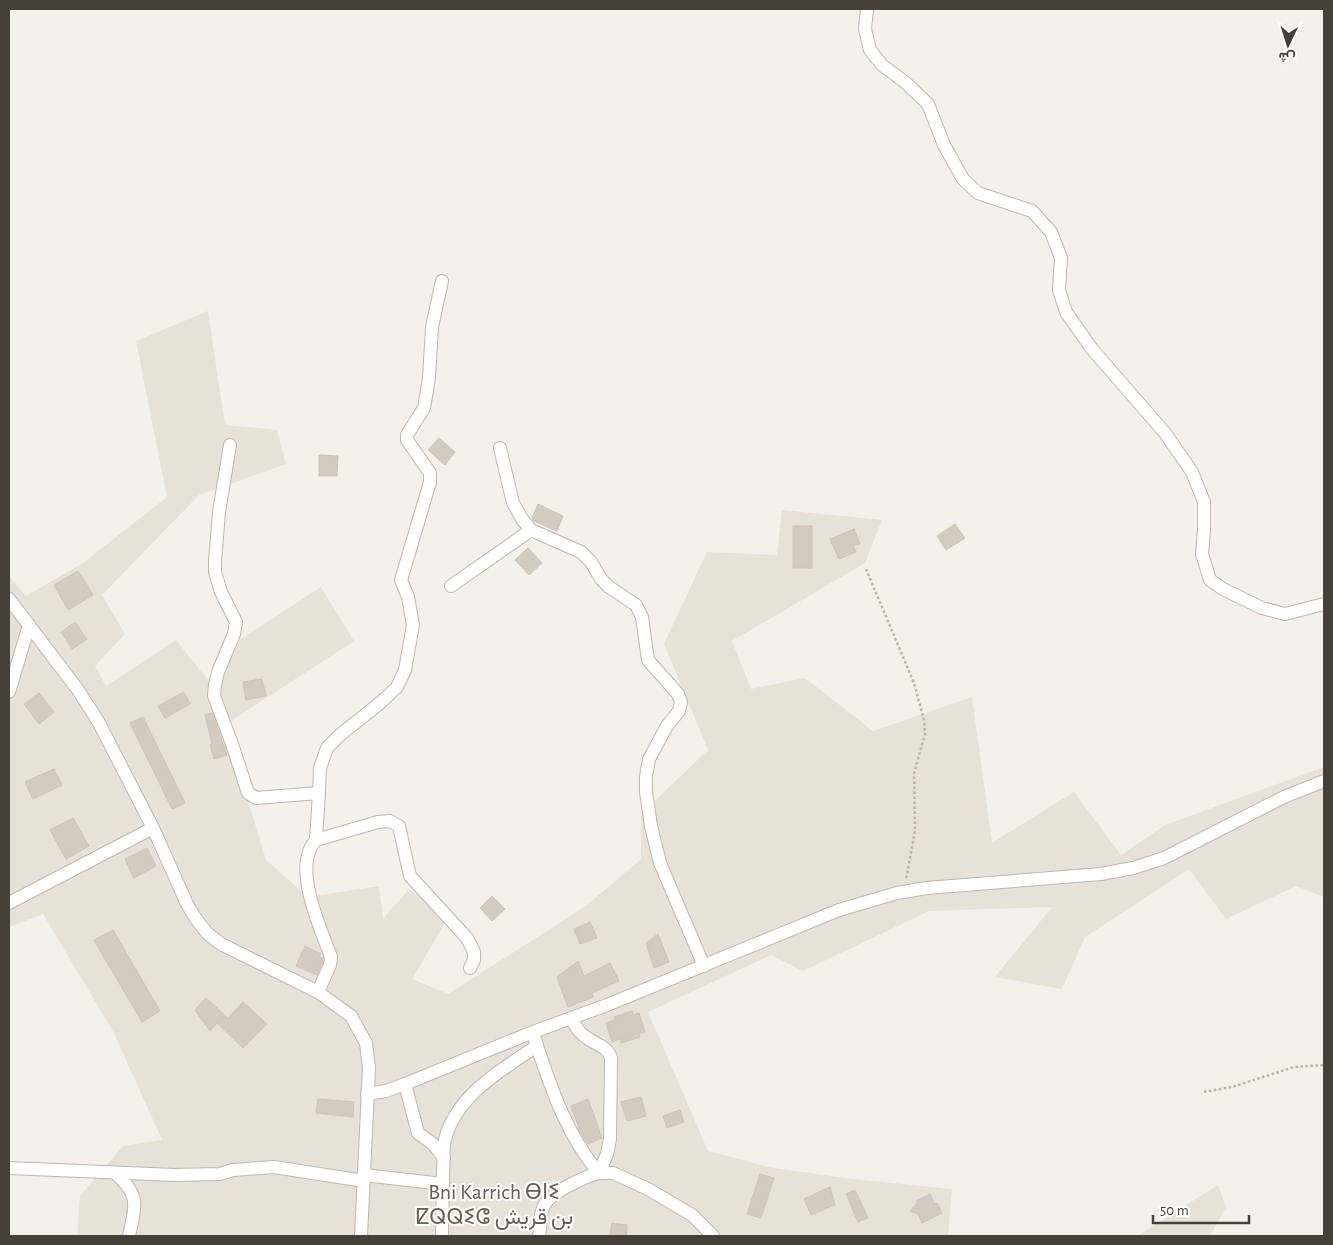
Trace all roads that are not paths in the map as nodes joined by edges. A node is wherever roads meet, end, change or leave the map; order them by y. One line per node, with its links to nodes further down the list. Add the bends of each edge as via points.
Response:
1 (868, 9): 8 (street, via 865,29 870,50 882,66 906,82 928,104 944,145 963,179 978,193 1032,211 1051,232 1061,258 1059,290 1066,312 1092,348 1165,433 1192,472 1204,502 1202,554 1210,580 1262,608 1285,614)
2 (442, 281): 12 (street, via 432,327 424,408 407,435 407,440 430,473 430,482 401,580 413,625 405,670 397,687 327,748 320,768)
3 (230, 445): 12 (street, via 219,512 215,572 236,622 218,672 214,696 251,796)
4 (500, 448): 5 (street, via 513,503)
5 (531, 530): 6 (street); 16 (street, via 581,552 609,587 636,605 642,617 648,660 678,694 681,702 679,711 649,759 646,792 660,863)
6 (451, 586)
7 (9, 599): 9 (street)
8 (1324, 604)
9 (29, 626): 10 (street); 13 (street, via 98,721)
10 (9, 692)
11 (1324, 781): 16 (street, via 1284,797 1164,858 1133,868 1101,874 957,885 868,900)
12 (318, 793): 14 (street)
13 (153, 828): 15 (street); 18 (street, via 187,904 207,933 221,944)
14 (316, 840): 17 (street, via 378,822 390,821 399,826 410,876 467,938 474,952); 18 (street, via 310,846 307,883 311,905 331,957)
15 (9, 903)
16 (704, 966): 19 (street)
17 (470, 968)
18 (318, 992): 23 (street, via 351,1016 362,1033 368,1055)
19 (571, 1018): 20 (street); 27 (street, via 576,1028 605,1048 611,1058 610,1139)
20 (533, 1032): 21 (street); 22 (street)
21 (537, 1046): 24 (street, via 496,1074 466,1101 450,1127 444,1144); 27 (street, via 576,1142)
22 (405, 1084): 23 (street); 24 (street, via 418,1133)
23 (367, 1094): 28 (street)
24 (444, 1158): 29 (street)
25 (9, 1168): 26 (street)
26 (114, 1173): 28 (street, via 220,1174 233,1170 274,1168); 30 (street, via 128,1184 134,1194)
27 (599, 1173): 33 (street, via 585,1177 549,1200 542,1211); 34 (street, via 613,1173 648,1189 692,1215)
28 (364, 1178): 29 (street); 31 (street)
29 (443, 1184): 32 (street)
30 (129, 1236)
31 (361, 1236)
32 (442, 1236)
33 (539, 1236)
34 (713, 1236)

